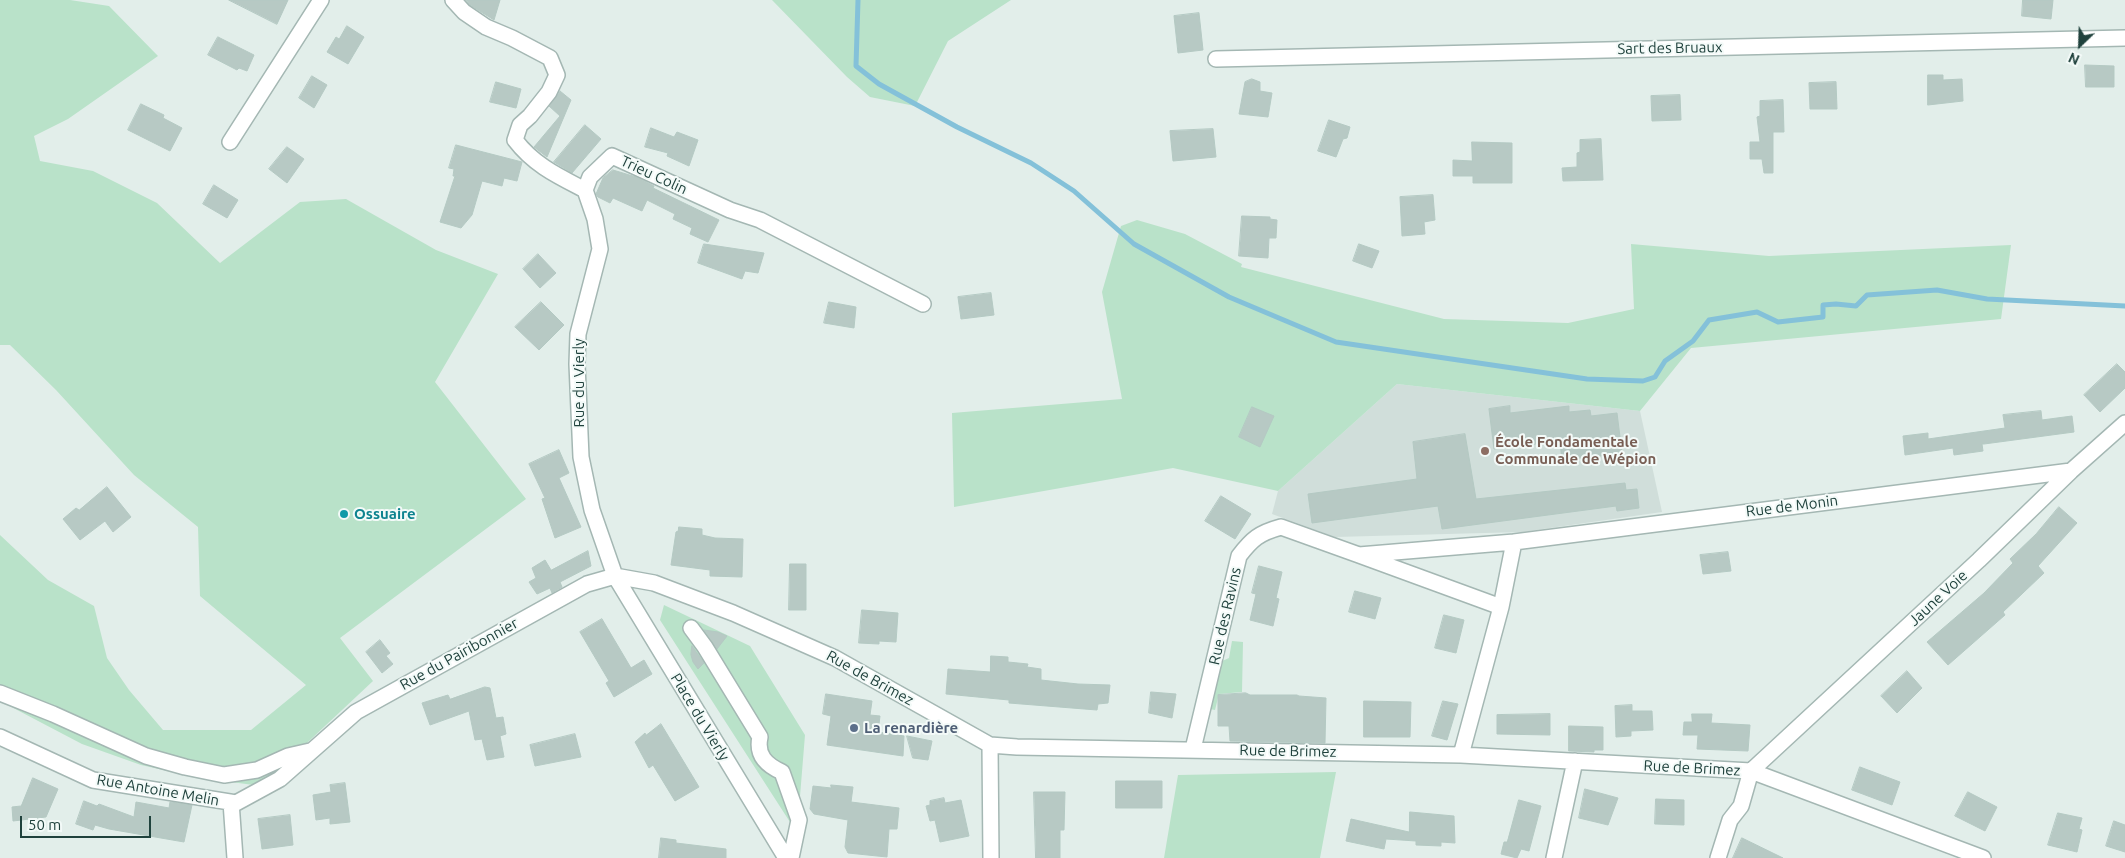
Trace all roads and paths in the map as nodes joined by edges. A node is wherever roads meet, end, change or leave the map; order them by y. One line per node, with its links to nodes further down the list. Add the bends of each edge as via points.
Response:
1 (321, 0): 5 (street)
2 (453, 0): 6 (street, via 486,28 550,58 557,75 549,92 520,125 516,140 540,166)
3 (2125, 38): 4 (street, Sart des Bruaux)
4 (1216, 59)
5 (230, 142)
6 (585, 190): 7 (street, Trieu Colin, via 590,177 612,156 730,210 760,220); 12 (street, Rue du Vierly, via 595,219 600,249 578,334 581,457 592,510)
7 (923, 304)
8 (2125, 423): 9 (street, Jaune Voie)
9 (2071, 471): 10 (street, Rue de Monin); 22 (street, Jaune Voie)
10 (1514, 542): 11 (street, Rue de Monin); 13 (street)
11 (1359, 554): 13 (street); 18 (street, Rue des Ravins, via 1281,527 1267,530 1252,539 1239,556)
12 (615, 576): 17 (street, Rue de Brimez, via 654,582 820,651); 19 (street, Rue du Pairibonnier, via 587,584 356,712); 25 (street, Place du Vierly)
13 (1500, 608): 20 (street)
14 (691, 628): 26 (street, via 760,737 760,756 769,766 782,772 799,820)
15 (0, 693): 19 (street, Rue du Pairibonnier, via 146,756 185,768 224,775 257,770 288,756)
16 (0, 737): 23 (street, Rue Antoine Melin, via 93,780)
17 (990, 745): 18 (street, Rue de Brimez); 27 (street)
18 (1194, 749): 20 (street, Rue de Brimez)
19 (314, 750): 23 (street, Rue du Pairibonnier, via 280,779)
20 (1461, 755): 21 (street, Rue de Brimez)
21 (1575, 761): 22 (street, Rue de Brimez); 28 (street)
22 (1751, 771): 29 (street); 30 (street, Rue de Brimez)
23 (234, 803): 24 (street)
24 (235, 858)
25 (786, 858)
26 (791, 858)
27 (991, 858)
28 (1554, 858)
29 (1718, 858)
30 (1983, 858)

